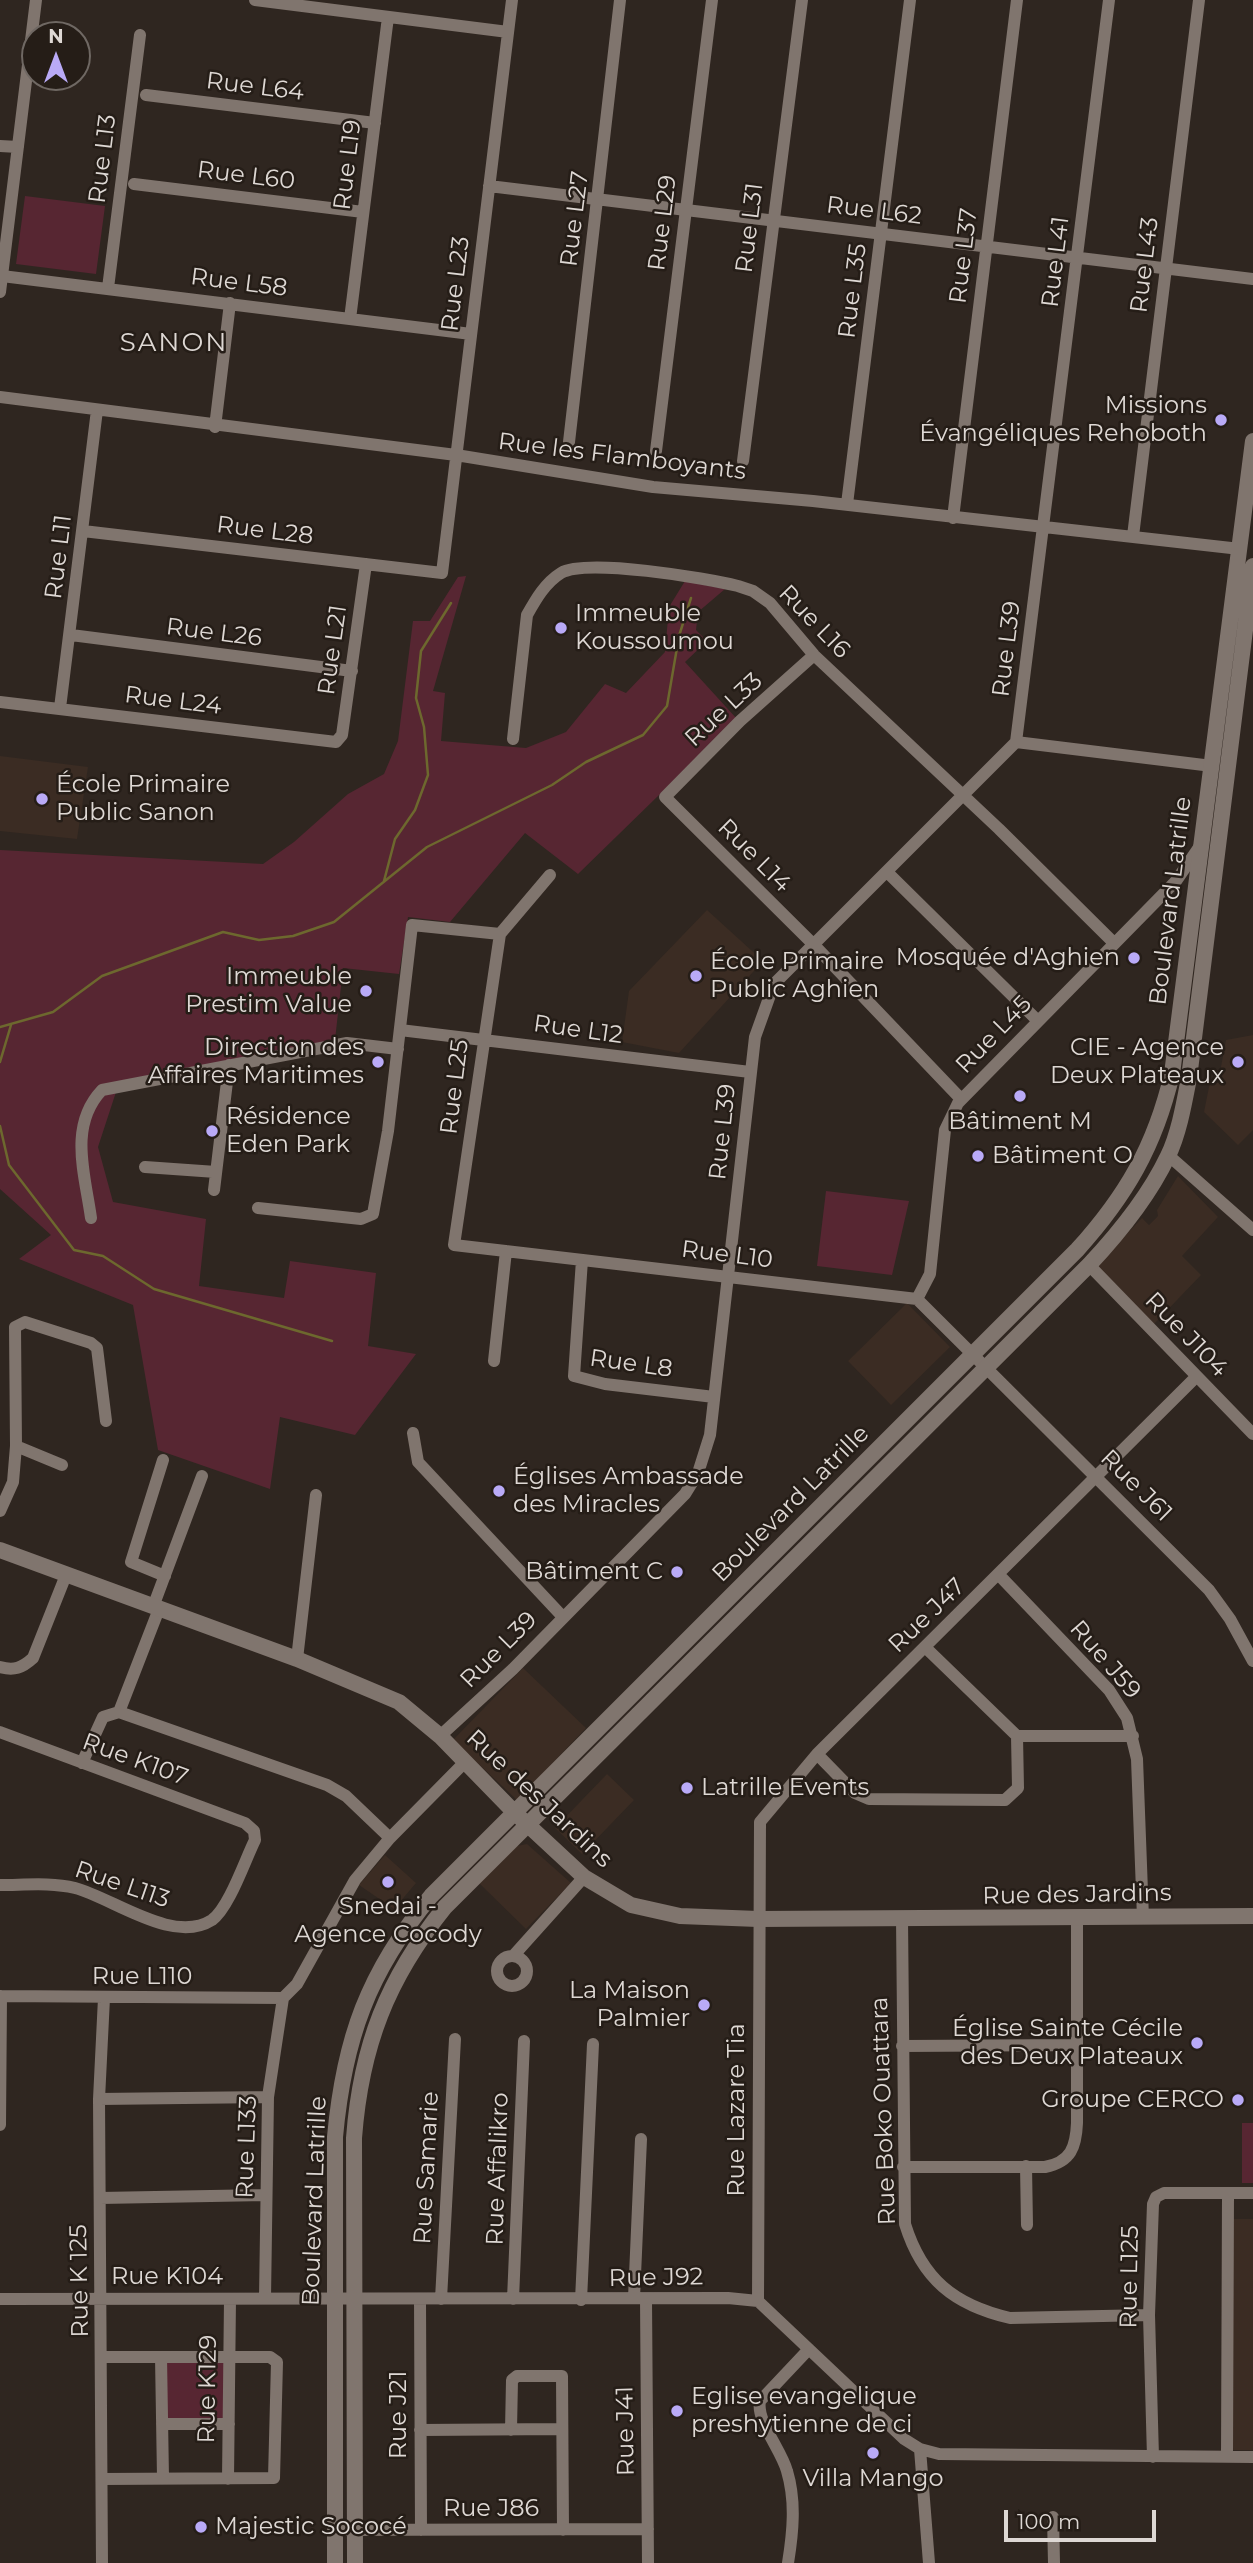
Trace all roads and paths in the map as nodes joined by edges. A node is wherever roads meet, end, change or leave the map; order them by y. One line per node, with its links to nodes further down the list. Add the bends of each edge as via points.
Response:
1 (36, 0): 17 (street)
2 (512, 0): 12 (street, Rue L23)
3 (620, 0): 20 (street, Rue L27)
4 (712, 0): 21 (street, Rue L29)
5 (802, 0): 23 (street, Rue L31)
6 (910, 0): 24 (street, Rue L35)
7 (1017, 0): 25 (street, Rue L37)
8 (1109, 0): 26 (street, Rue L41)
9 (1199, 0): 27 (street, Rue L43)
10 (263, 1): 11 (street)
11 (388, 17): 12 (street); 15 (street, Rue L19)
12 (508, 32): 19 (street, Rue L23)
13 (140, 35): 30 (street, Rue L13)
14 (146, 95): 15 (street, Rue L64)
15 (375, 123): 22 (street, Rue L19)
16 (0, 146): 17 (street)
17 (18, 147): 28 (street)
18 (134, 184): 22 (street, Rue L60)
19 (489, 186): 20 (street, Rue L62); 34 (street, Rue L23)
20 (599, 199): 21 (street, Rue L62); 38 (street, Rue L27)
21 (686, 210): 23 (street, Rue L62); 40 (street, Rue L29)
22 (358, 212): 33 (street, Rue L19)
23 (772, 220): 24 (street, Rue L62); 42 (street, Rue L31)
24 (881, 233): 25 (street, Rue L62); 43 (street, Rue L35)
25 (987, 246): 26 (street, Rue L62); 44 (street, Rue L37)
26 (1077, 257): 27 (street, Rue L62); 45 (street, Rue L41)
27 (1166, 268): 29 (street, Rue L62); 47 (street, Rue L43)
28 (2, 276): 30 (street, Rue L58); 31 (street)
29 (1253, 279)
30 (108, 288): 32 (street, Rue L58)
31 (0, 292)
32 (230, 303): 33 (street, Rue L58); 37 (street)
33 (350, 318): 34 (street, Rue L58)
34 (471, 334): 41 (street, Rue L23)
35 (0, 397): 36 (street, Rue les Flamboyants)
36 (97, 410): 37 (street, Rue les Flamboyants); 46 (street, Rue L11)
37 (215, 427): 41 (street, Rue les Flamboyants)
38 (569, 442)
39 (1253, 442): 48 (main road, Boulevard Latrille)
40 (656, 451)
41 (456, 456): 43 (street, Rue les Flamboyants, via 653,488); 51 (street, Rue L23)
42 (743, 461)
43 (847, 504): 44 (street, Rue les Flamboyants)
44 (953, 517): 45 (street, Rue les Flamboyants)
45 (1042, 529): 47 (street, Rue les Flamboyants); 59 (street, Rue L39)
46 (83, 531): 49 (street, Rue L28); 52 (street, Rue L11)
47 (1133, 536): 48 (street, Rue les Flamboyants)
48 (1240, 549): 60 (main road, Boulevard Latrille)
49 (366, 564): 51 (street, Rue L28); 54 (street, Rue L21)
50 (1253, 566): 76 (main road, Boulevard Latrille, via 1189,1078)
51 (442, 573)
52 (71, 635): 54 (street, Rue L26); 56 (street, Rue L11)
53 (814, 655): 57 (street, Rue L16, via 771,603 753,591 722,582 577,567 548,583 527,615); 61 (street, Rue L33); 62 (street, Rue L16)
54 (352, 671): 58 (street, Rue L21)
55 (0, 702): 56 (street, Rue L24)
56 (60, 708): 58 (street, Rue L24)
57 (513, 739)
58 (341, 740)
59 (1016, 742): 60 (street); 62 (street, Rue L39)
60 (1212, 766): 63 (main road, Boulevard Latrille)
61 (664, 797): 68 (street, Rue L14)
62 (964, 797): 64 (street, Rue L39); 67 (street, Rue L16)
63 (1202, 843): 67 (street, Rue L45, via 1176,881); 89 (main road, Boulevard Latrille, via 1172,1074 1151,1145 1096,1229)
64 (887, 872): 68 (street, Rue L39); 69 (street)
65 (550, 875): 66 (street)
66 (500, 934): 70 (street, via 412,925); 71 (street, Rue L25)
67 (1114, 943): 69 (street, Rue L45)
68 (814, 945): 74 (street, Rue L39, via 774,984 758,1023); 75 (street, Rue L14)
69 (1037, 1020): 75 (street, Rue L45)
70 (400, 1030): 71 (street, Rue L12); 72 (street)
71 (482, 1038): 74 (street, Rue L12); 83 (street, Rue L25)
72 (398, 1049): 73 (street, via 347,1043); 80 (street, via 373,1214 361,1220)
73 (229, 1065): 78 (street); 81 (street, via 102,1090 91,1102 80,1128)
74 (750, 1072): 87 (street, Rue L39)
75 (960, 1101): 88 (street, via 945,1130 930,1273)
76 (1168, 1155): 82 (street); 86 (main road, Boulevard Latrille, via 1126,1222)
77 (145, 1167): 78 (street)
78 (216, 1171): 79 (street)
79 (214, 1190)
80 (258, 1208)
81 (91, 1218)
82 (1253, 1230)
83 (454, 1245): 84 (street, Rue L10)
84 (506, 1251): 85 (street, Rue L10); 90 (street)
85 (582, 1260): 87 (street, Rue L10); 93 (street, Rue L8, via 574,1376 605,1384)
86 (1089, 1265): 91 (main road, Boulevard Latrille); 92 (street, Rue J104)
87 (729, 1277): 88 (street, Rue L10); 93 (street, Rue L39)
88 (917, 1298): 89 (street)
89 (974, 1352): 91 (street, Rue J61); 123 (main road, Boulevard Latrille)
90 (494, 1362)
91 (986, 1364): 101 (street, Rue J61); 124 (main road, Boulevard Latrille)
92 (1196, 1377): 96 (street, Rue J104); 101 (street, Rue J47)
93 (714, 1396): 110 (street, Rue L39, via 707,1449 685,1494)
94 (106, 1421): 97 (street, via 97,1348 19,1323 15,1327)
95 (413, 1433): 110 (street, via 414,1455 427,1473)
96 (1253, 1434)
97 (16, 1446): 99 (street); 102 (street)
98 (163, 1460): 108 (street, via 131,1562)
99 (62, 1465)
100 (202, 1476): 108 (street)
101 (1096, 1476): 107 (street, Rue J47); 113 (street, Rue J61, via 1209,1590)
102 (6, 1480): 104 (street)
103 (316, 1495): 112 (street)
104 (0, 1511)
105 (0, 1550): 106 (main road, Rue des Jardins)
106 (66, 1575): 109 (main road, Rue des Jardins); 114 (street, via 33,1658 24,1667)
107 (999, 1575): 111 (street, Rue J47); 119 (street, Rue J59, via 1109,1690)
108 (164, 1576): 109 (street)
109 (156, 1608): 112 (main road, Rue des Jardins); 115 (street)
110 (562, 1616): 117 (street, Rue L39)
111 (926, 1648): 118 (street); 120 (street, Rue J47)
112 (297, 1659): 117 (main road, Rue des Jardins, via 399,1702)
113 (1253, 1661)
114 (0, 1667)
115 (119, 1712): 122 (street, via 103,1717); 126 (street, via 327,1785)
116 (0, 1732): 122 (street, Rue K107)
117 (440, 1736): 121 (main road, Rue des Jardins)
118 (1017, 1736): 119 (street); 120 (street, via 1018,1788 1005,1800 869,1799 855,1793)
119 (1133, 1736): 131 (street, Rue J59)
120 (817, 1754): 132 (street, Rue J47, via 760,1822)
121 (465, 1762): 123 (main road, Rue des Jardins); 126 (street)
122 (82, 1763): 125 (street, Rue K107)
123 (513, 1812): 124 (main road, Rue des Jardins); 157 (main road, Boulevard Latrille, via 406,1926 381,1965 352,2037 338,2104)
124 (528, 1825): 127 (main road, Rue des Jardins); 158 (main road, Boulevard Latrille, via 421,1936 381,2008 369,2041 357,2104)
125 (254, 1830): 128 (street, Rue L113, via 255,1840 221,1912 204,1924 155,1923 75,1888)
126 (390, 1838): 137 (street, via 355,1880 298,1984)
127 (584, 1877): 132 (main road, Rue des Jardins, via 631,1905 662,1914); 134 (street)
128 (0, 1885)
129 (1253, 1916): 131 (main road, Rue des Jardins)
130 (902, 1918): 132 (main road, Rue des Jardins); 133 (main road, Rue des Jardins); 142 (street, Rue Boko Ouattara)
131 (1143, 1918): 133 (main road, Rue des Jardins)
132 (758, 1919): 166 (street, Rue Lazare Tia)
133 (1077, 1919): 141 (street)
134 (514, 1955)
135 (0, 1996): 136 (street, Rue L110); 143 (street)
136 (104, 1998): 137 (street, Rue L110); 145 (street, Rue K 125)
137 (284, 1998): 144 (street, Rue L133)
138 (455, 2039): 163 (street, Rue Samarie)
139 (524, 2041): 164 (street, Rue Affalikro)
140 (593, 2044): 165 (street)
141 (1077, 2045): 142 (street); 148 (street, via 1076,2144 1058,2164)
142 (902, 2046): 149 (street, Rue Boko Ouattara)
143 (0, 2063): 146 (street)
144 (268, 2097): 145 (street); 152 (street, Rue L133)
145 (99, 2099): 153 (street, Rue K 125)
146 (0, 2125)
147 (641, 2138): 159 (street, Rue J41)
148 (1026, 2166): 149 (street); 154 (street)
149 (904, 2167): 167 (street, Rue Boko Ouattara, via 905,2224 911,2243 930,2275 955,2296 1010,2318)
150 (1228, 2193): 151 (street, Rue L125); 167 (street, Rue L125, via 1164,2193 1156,2197); 178 (street)
151 (1253, 2193)
152 (266, 2195): 153 (street); 156 (street, Rue L133)
153 (100, 2198): 155 (street, Rue K 125)
154 (1027, 2225)
155 (101, 2298): 160 (street, Rue K104); 161 (street, Rue K104); 169 (street, Rue K 125)
156 (265, 2298): 157 (street, Rue K104); 161 (street, Rue K104)
157 (334, 2298): 158 (street, Rue J92); 187 (main road, Boulevard Latrille)
158 (354, 2298): 162 (street, Rue J92); 185 (main road, Boulevard Latrille)
159 (640, 2298): 165 (street, Rue J92); 166 (street, Rue J92); 186 (street, Rue J41)
160 (0, 2299)
161 (230, 2299): 171 (street, Rue K129)
162 (420, 2299): 163 (street, Rue J92); 175 (street, Rue J21)
163 (441, 2299): 164 (street, Rue J92)
164 (513, 2299): 165 (street, Rue J92)
165 (581, 2300)
166 (758, 2301): 168 (street)
167 (1149, 2315): 180 (street, Rue L125)
168 (809, 2349): 177 (street); 194 (street, via 760,2401 758,2409 779,2447 790,2482 793,2524)
169 (102, 2357): 170 (street); 182 (street, Rue K 125)
170 (161, 2357): 171 (street); 172 (street)
171 (229, 2358): 173 (street, Rue K129); 183 (street, via 275,2358 274,2478)
172 (162, 2424): 173 (street); 181 (street)
173 (229, 2424): 183 (street, Rue K129)
174 (562, 2429): 176 (street); 176 (street, via 563,2380 556,2374 512,2379); 189 (street)
175 (420, 2430): 176 (street); 188 (street, Rue J21)
176 (511, 2430)
177 (920, 2449): 180 (street, via 939,2454); 195 (street)
178 (1227, 2456): 179 (street); 180 (street)
179 (1253, 2456)
180 (1153, 2457)
181 (163, 2478): 182 (street); 183 (street)
182 (102, 2479): 190 (street, Rue K 125)
183 (228, 2479)
184 (1054, 2517): 196 (street)
185 (354, 2529): 187 (street, Rue J86); 188 (street, Rue J86); 192 (main road, Boulevard Latrille)
186 (648, 2529): 189 (street, Rue J86); 193 (street, Rue J41)
187 (334, 2530): 191 (main road, Boulevard Latrille)
188 (421, 2530): 189 (street, Rue J86)
189 (563, 2530)
190 (102, 2563)
191 (335, 2563)
192 (355, 2563)
193 (648, 2563)
194 (788, 2563)
195 (929, 2563)
196 (1054, 2563)

